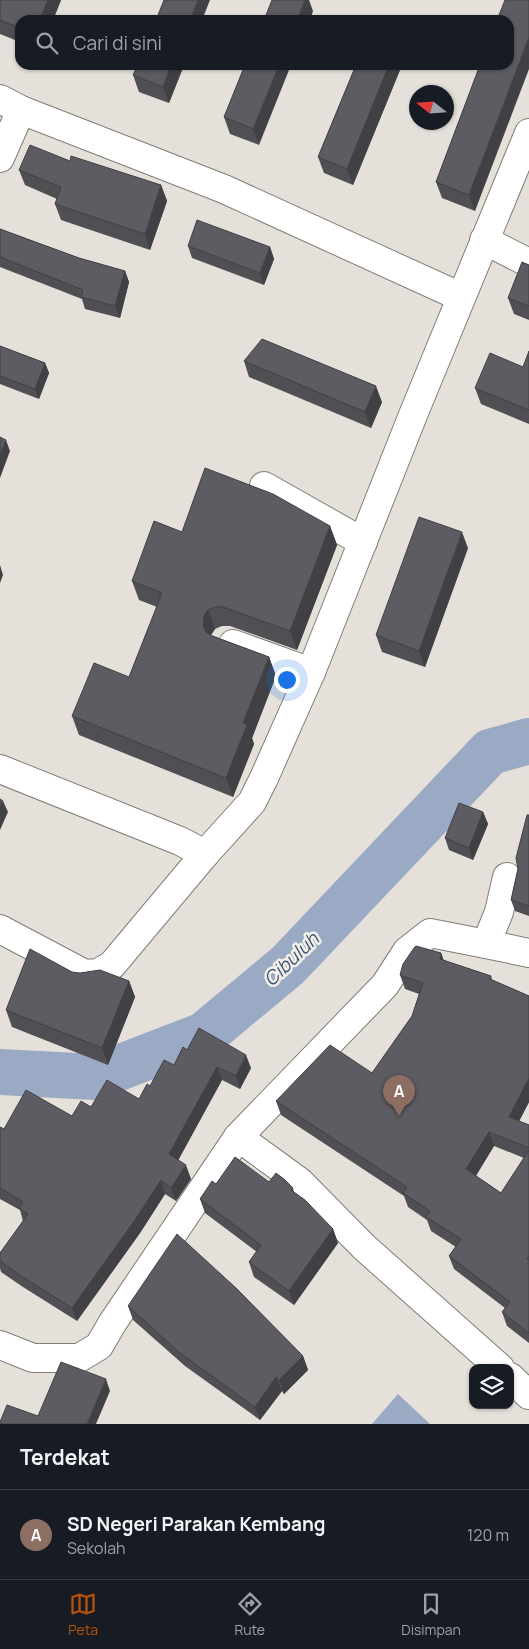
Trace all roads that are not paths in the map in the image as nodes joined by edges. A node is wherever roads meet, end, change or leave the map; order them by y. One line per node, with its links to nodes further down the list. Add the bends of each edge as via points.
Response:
1 (10, 104): 3 (street); 6 (street, via 224,189)
2 (529, 133): 4 (street)
3 (0, 158)
4 (484, 240): 5 (street); 6 (street)
5 (529, 263)
6 (461, 297): 8 (street)
7 (264, 486): 8 (street)
8 (363, 542): 10 (street)
9 (225, 641): 10 (street)
10 (311, 672): 12 (street, via 252,802)
11 (0, 769): 12 (street)
12 (205, 854): 14 (street, via 112,965 98,973 85,974)
13 (507, 877): 15 (street, via 499,912)
14 (0, 929)
15 (486, 944): 16 (street); 17 (street, via 430,934 407,951 385,984)
16 (529, 953)
17 (238, 1137): 18 (street, via 99,1346 79,1358 33,1358); 19 (street, via 300,1182 364,1247)
18 (0, 1344)
19 (496, 1364)
20 (514, 1381): 21 (street)
21 (529, 1395)

